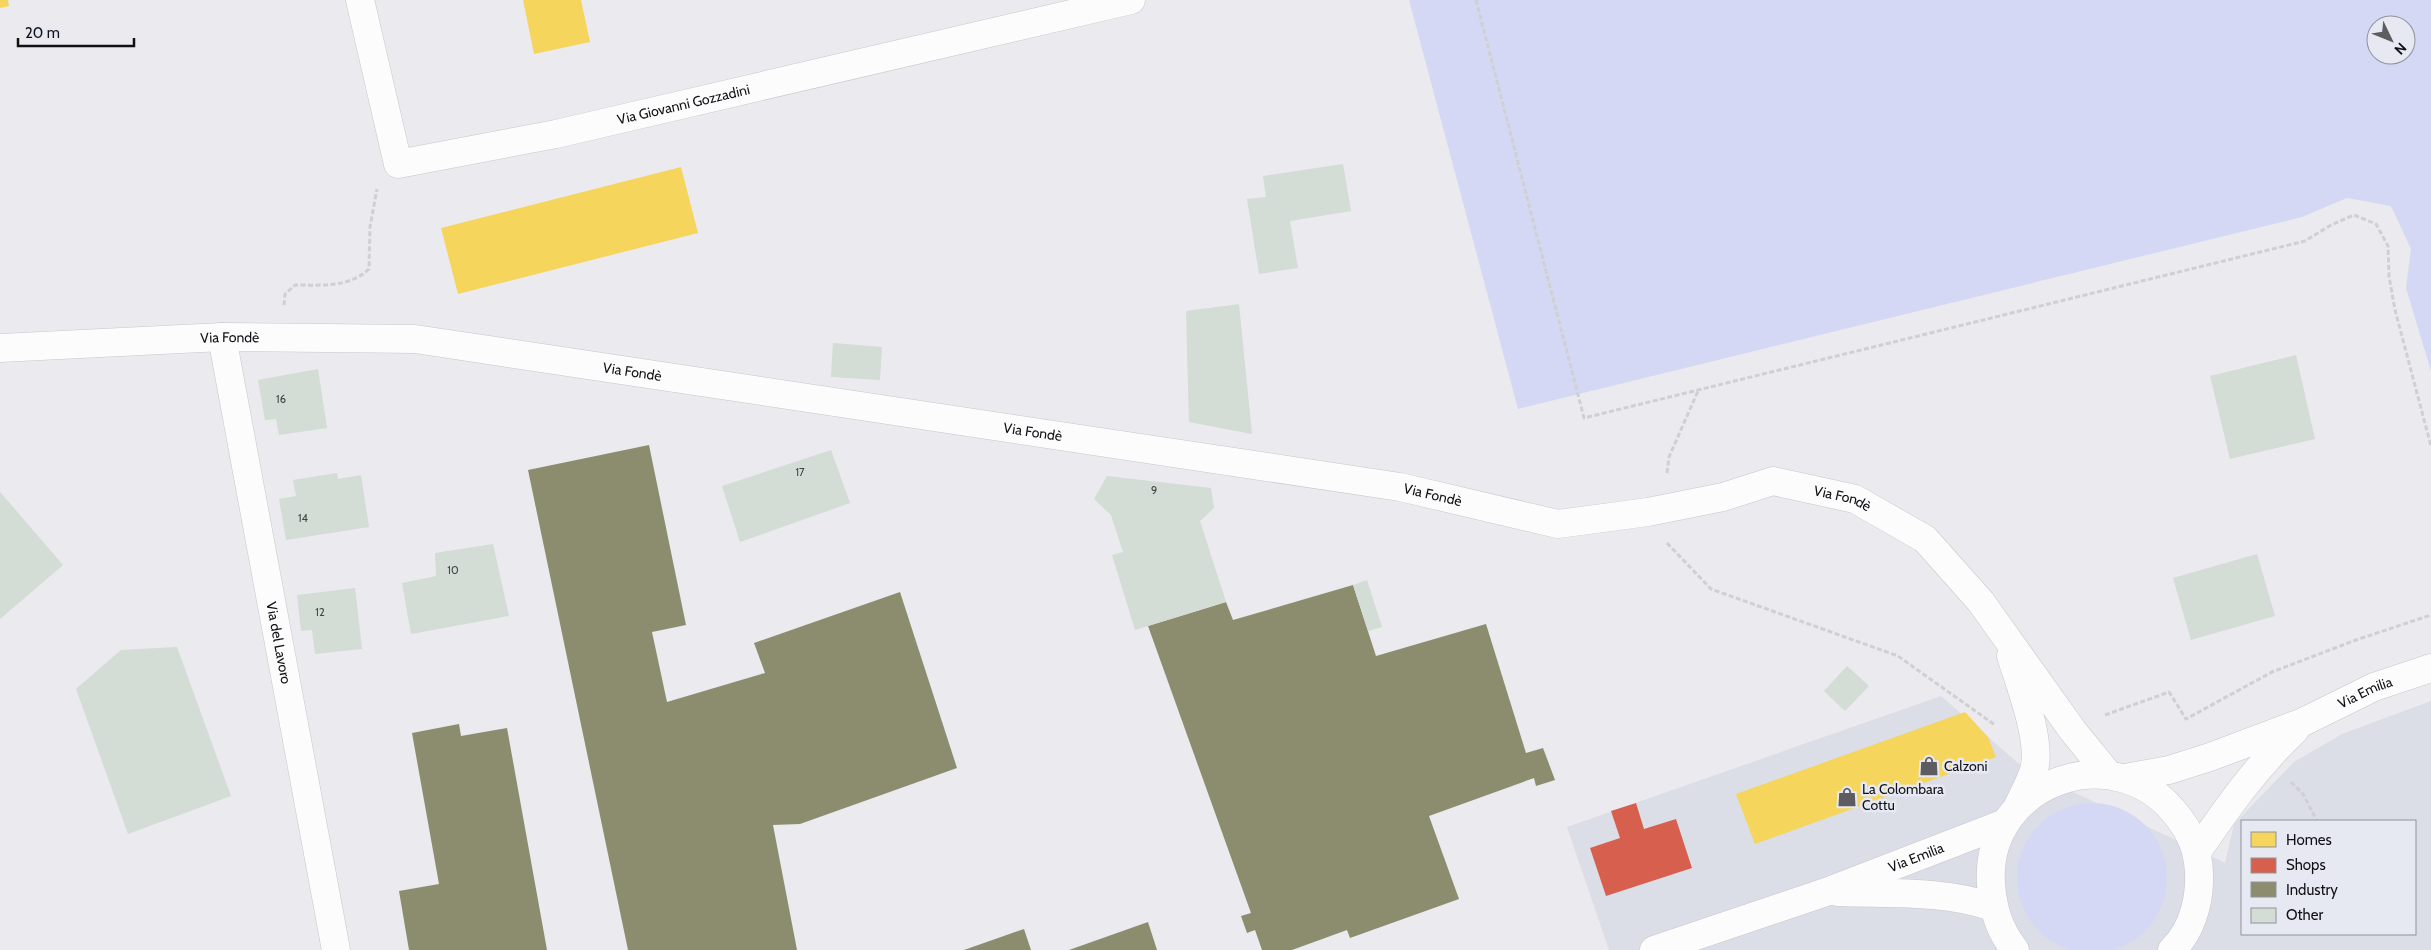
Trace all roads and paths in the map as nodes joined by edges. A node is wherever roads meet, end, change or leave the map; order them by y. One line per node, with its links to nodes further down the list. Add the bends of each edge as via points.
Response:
1 (360, 0): 4 (street)
2 (1131, 0): 4 (street, Via Giovanni Gozzadini, via 556,134)
3 (1476, 0): 8 (path, via 1584,418)
4 (398, 164): 6 (path, via 375,191 369,269 360,278 332,285 295,285 285,294)
5 (222, 337): 6 (street, Via Fondè); 7 (street, Via Fondè); 24 (street, Via del Lavoro)
6 (283, 338): 10 (street, Via Fondè, via 415,339 1400,487 1558,524)
7 (0, 348)
8 (1698, 390): 9 (path, via 2305,241 2354,215 2376,224 2388,246 2395,310); 10 (path, via 1669,457 1663,499)
9 (2431, 446)
10 (1665, 508): 12 (street, Via Fondè, via 1723,497 1773,481 1855,499 1925,539); 16 (path, via 1660,536 1711,589 1898,656)
11 (2431, 615): 14 (path, via 2272,672 2186,719 2169,692)
12 (2003, 631): 17 (street, Via Fondè, via 2073,731); 19 (street, Via Fondè, via 2028,710 2036,754 2034,770)
13 (2431, 668): 15 (street, Via Emilia, via 2374,687)
14 (2102, 716)
15 (2303, 722): 17 (street, Via Emilia, via 2169,770); 21 (street, Via Emilia, via 2238,791)
16 (1997, 726)
17 (2117, 776): 19 (street, Via Emilia, via 2083,774 2060,780 2037,791); 21 (street, Via Emilia, via 2149,789 2171,806)
18 (2288, 778): 20 (path, via 2303,794)
19 (2012, 815): 22 (street, Via Emilia); 23 (street, Via Emilia, via 1995,843 1990,864)
20 (2316, 820)
21 (2197, 852): 27 (street, Via Emilia, via 2199,895 2191,921)
22 (1826, 892): 23 (street, Via Emilia, via 1948,896); 25 (street, Via Emilia)
23 (1993, 908): 26 (street, Via Emilia, via 2001,930)
24 (336, 950)
25 (1654, 950)
26 (2015, 950)
27 (2172, 950)

